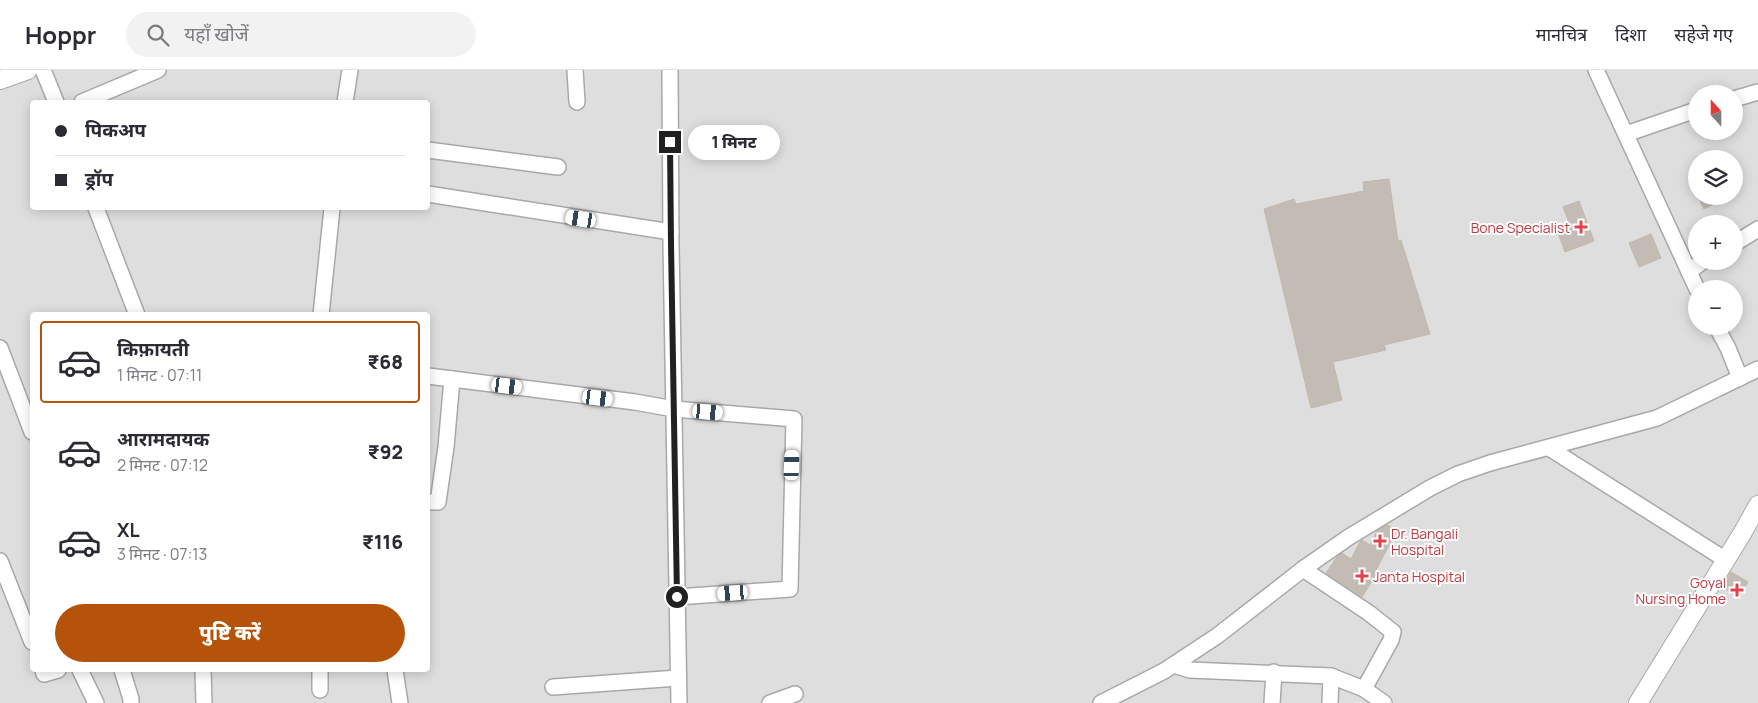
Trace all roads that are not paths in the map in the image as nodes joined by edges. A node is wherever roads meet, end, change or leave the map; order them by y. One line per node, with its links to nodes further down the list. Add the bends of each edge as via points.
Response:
1 (28, 70): 8 (street)
2 (43, 70): 11 (street)
3 (158, 70): 12 (street)
4 (350, 70): 13 (street)
5 (575, 70): 14 (street)
6 (670, 70): 23 (street)
7 (1596, 70): 16 (street)
8 (0, 80)
9 (1758, 92): 10 (street)
10 (1743, 96)
11 (55, 100)
12 (87, 100)
13 (346, 100)
14 (577, 102)
15 (1688, 113): 16 (street)
16 (1626, 134): 26 (street)
17 (430, 150): 18 (street)
18 (558, 167)
19 (430, 194): 23 (street)
20 (97, 210): 28 (street)
21 (332, 210): 29 (street)
22 (1758, 229): 24 (street)
23 (670, 232): 36 (street)
24 (1743, 238)
25 (1692, 270): 26 (street)
26 (1689, 272): 27 (street)
27 (1693, 280)
28 (136, 312)
29 (321, 312)
30 (1721, 335): 34 (street)
31 (0, 348): 37 (street)
32 (1758, 369): 34 (street)
33 (430, 376): 35 (street)
34 (1740, 378): 38 (street, via 1657,418)
35 (452, 379): 36 (street); 39 (street, via 438,502)
36 (674, 409): 44 (street); 44 (street, via 794,419 790,589)
37 (30, 427)
38 (1549, 448): 41 (street); 43 (street, via 1458,474 1349,537)
39 (430, 502)
40 (1758, 505): 41 (street)
41 (1726, 560): 69 (street)
42 (0, 562): 45 (street)
43 (1303, 569): 46 (street); 56 (street, via 1393,632)
44 (677, 597): 54 (street)
45 (30, 637)
46 (1174, 665): 52 (street, via 1190,670); 65 (street)
47 (81, 672): 59 (street)
48 (123, 672): 60 (street)
49 (203, 672): 61 (street)
50 (320, 672): 57 (street)
51 (395, 672): 62 (street)
52 (1274, 672): 53 (street); 66 (street)
53 (1331, 676): 56 (street); 67 (street)
54 (678, 678): 55 (street); 63 (street)
55 (553, 687)
56 (1364, 689): 68 (street)
57 (320, 690)
58 (795, 694): 64 (street)
59 (96, 703)
60 (130, 703)
61 (204, 703)
62 (400, 703)
63 (679, 703)
64 (770, 703)
65 (1101, 703)
66 (1272, 703)
67 (1330, 703)
68 (1384, 703)
69 (1638, 703)

